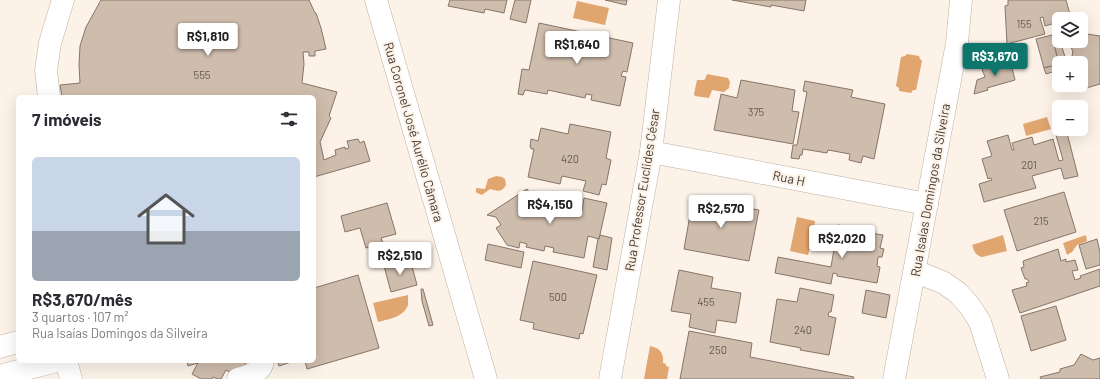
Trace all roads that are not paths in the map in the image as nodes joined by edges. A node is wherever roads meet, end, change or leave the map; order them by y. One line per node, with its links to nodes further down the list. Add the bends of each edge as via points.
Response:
1 (63, 0): 5 (street, via 50,43 46,70)
2 (376, 0): 17 (street, Rua Coronel José Aurélio Câmara)
3 (669, 0): 6 (street, Rua Professor Euclides César)
4 (961, 0): 7 (street, Rua Isaías Domingos da Silveira, via 957,43)
5 (49, 95)
6 (651, 152): 7 (street, Rua H); 18 (street, Rua Professor Euclides César)
7 (927, 204): 8 (street, Rua Isaías Domingos da Silveira)
8 (915, 271): 19 (street, Rua Isaías Domingos da Silveira); 20 (street, via 944,283 969,305 980,322)
9 (16, 343): 10 (street)
10 (0, 347)
11 (49, 363): 14 (street)
12 (67, 363): 15 (street)
13 (263, 363): 16 (street, via 252,375)
14 (0, 376)
15 (71, 379)
16 (238, 379)
17 (486, 379)
18 (610, 379)
19 (894, 379)
20 (998, 379)

